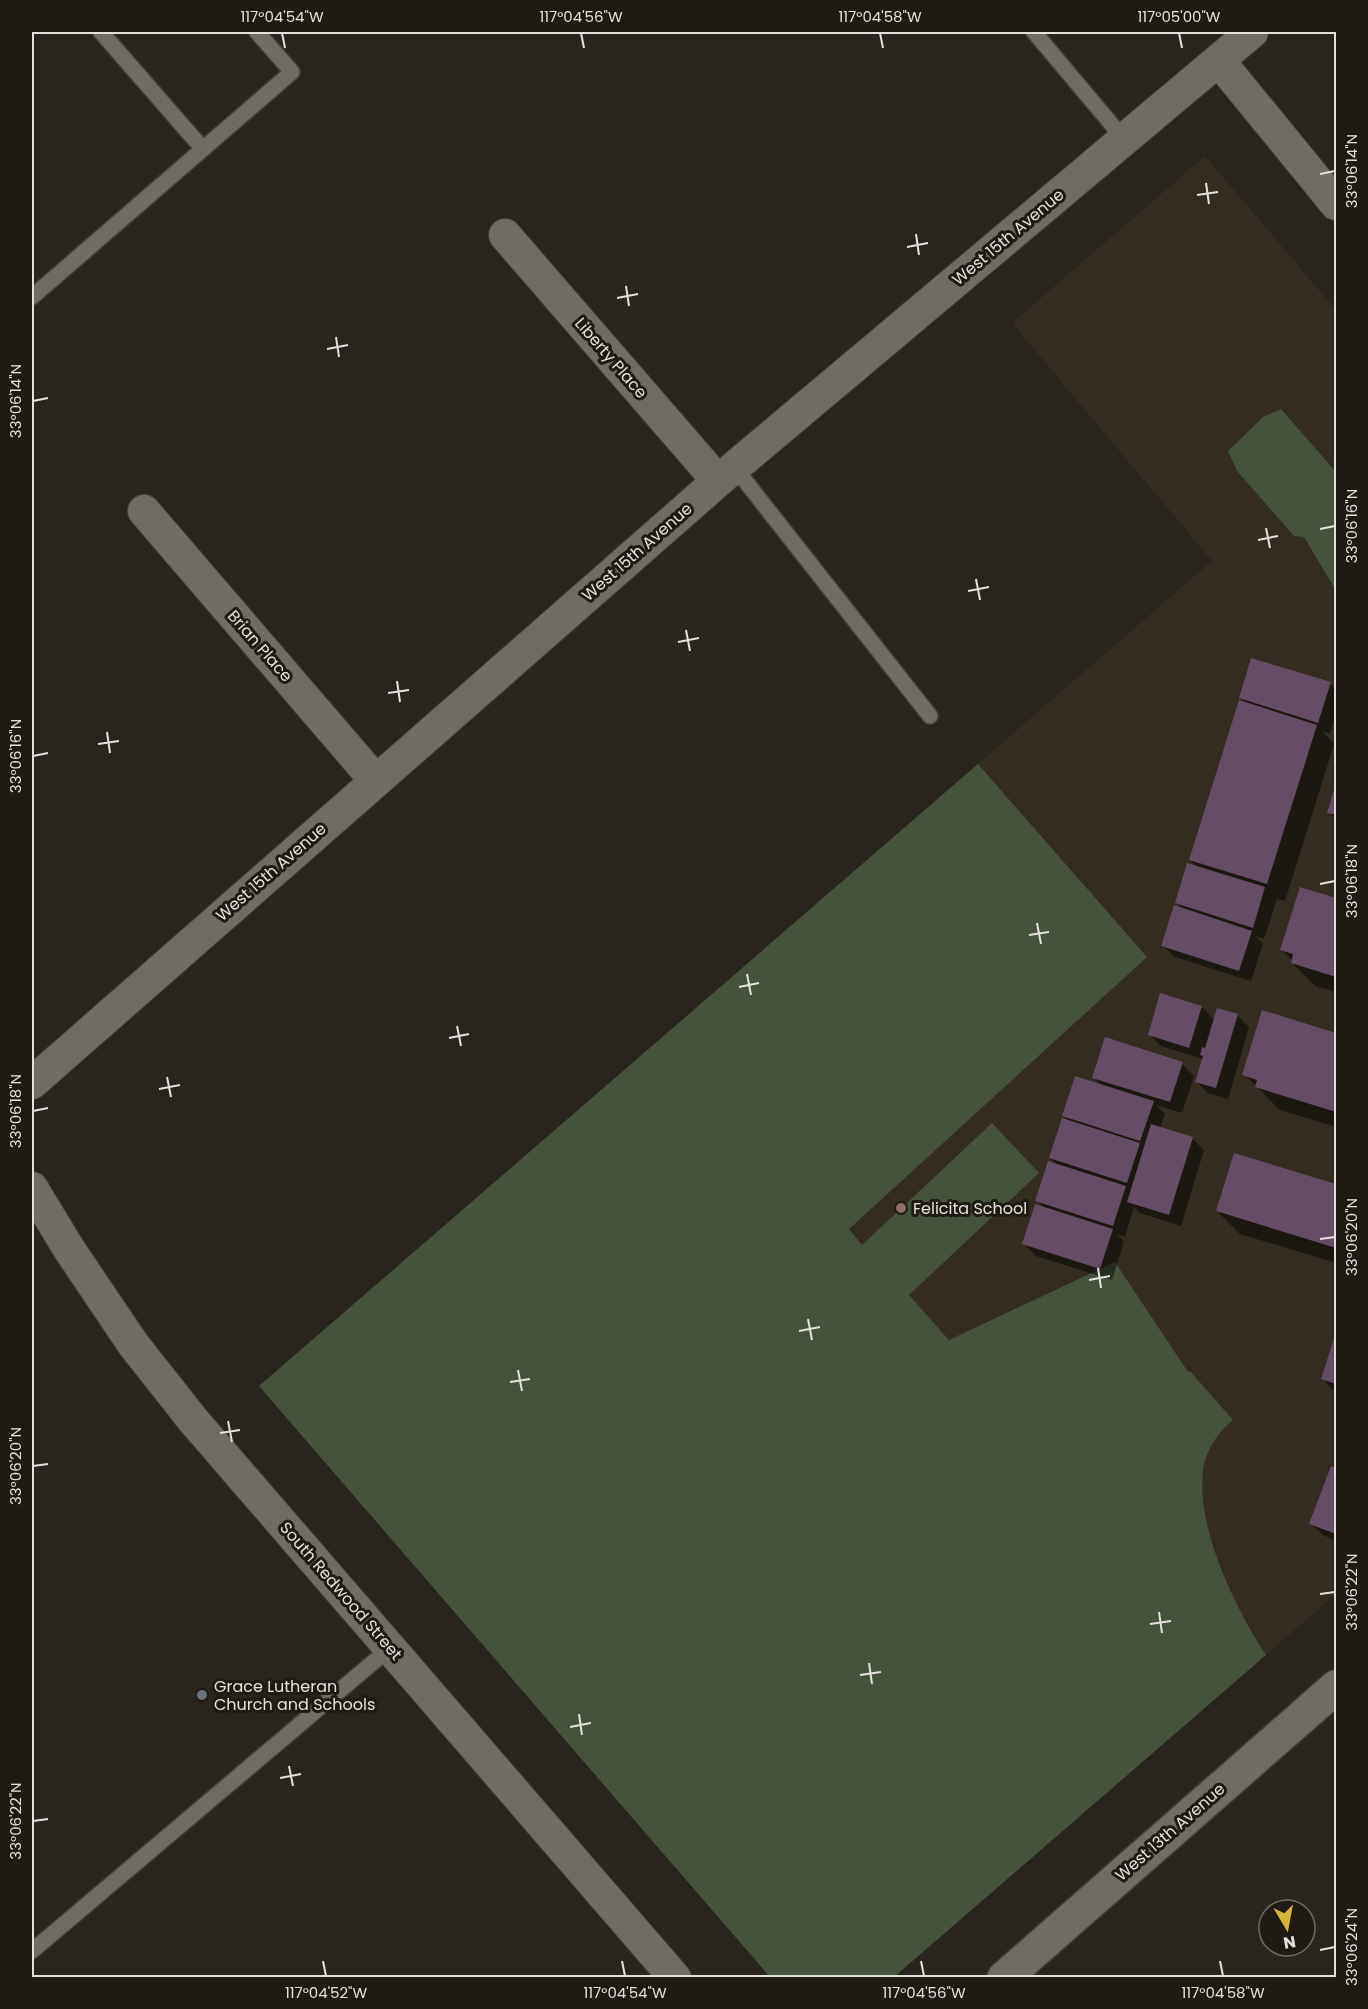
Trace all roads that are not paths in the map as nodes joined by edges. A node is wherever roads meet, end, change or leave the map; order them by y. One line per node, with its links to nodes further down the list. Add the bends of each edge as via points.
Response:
1 (101, 32): 7 (lane)
2 (257, 32): 7 (lane, via 292,72)
3 (1034, 32): 6 (lane)
4 (1252, 32): 5 (street, West 15th Avenue)
5 (1219, 61): 6 (street, West 15th Avenue); 8 (street)
6 (1124, 139): 11 (street, West 15th Avenue)
7 (203, 149): 10 (lane)
8 (1336, 204)
9 (505, 235): 11 (street, Liberty Place)
10 (32, 297)
11 (726, 475): 13 (lane); 14 (street, West 15th Avenue)
12 (144, 511): 14 (street, Brian Place)
13 (930, 716)
14 (376, 781): 15 (street, West 15th Avenue)
15 (32, 1083)
16 (32, 1188): 17 (street, South Redwood Street, via 133,1344 193,1420)
17 (390, 1648): 19 (lane); 20 (street, South Redwood Street)
18 (1336, 1687): 21 (street, West 13th Avenue)
19 (32, 1951)
20 (675, 1977)
21 (1004, 1977)

